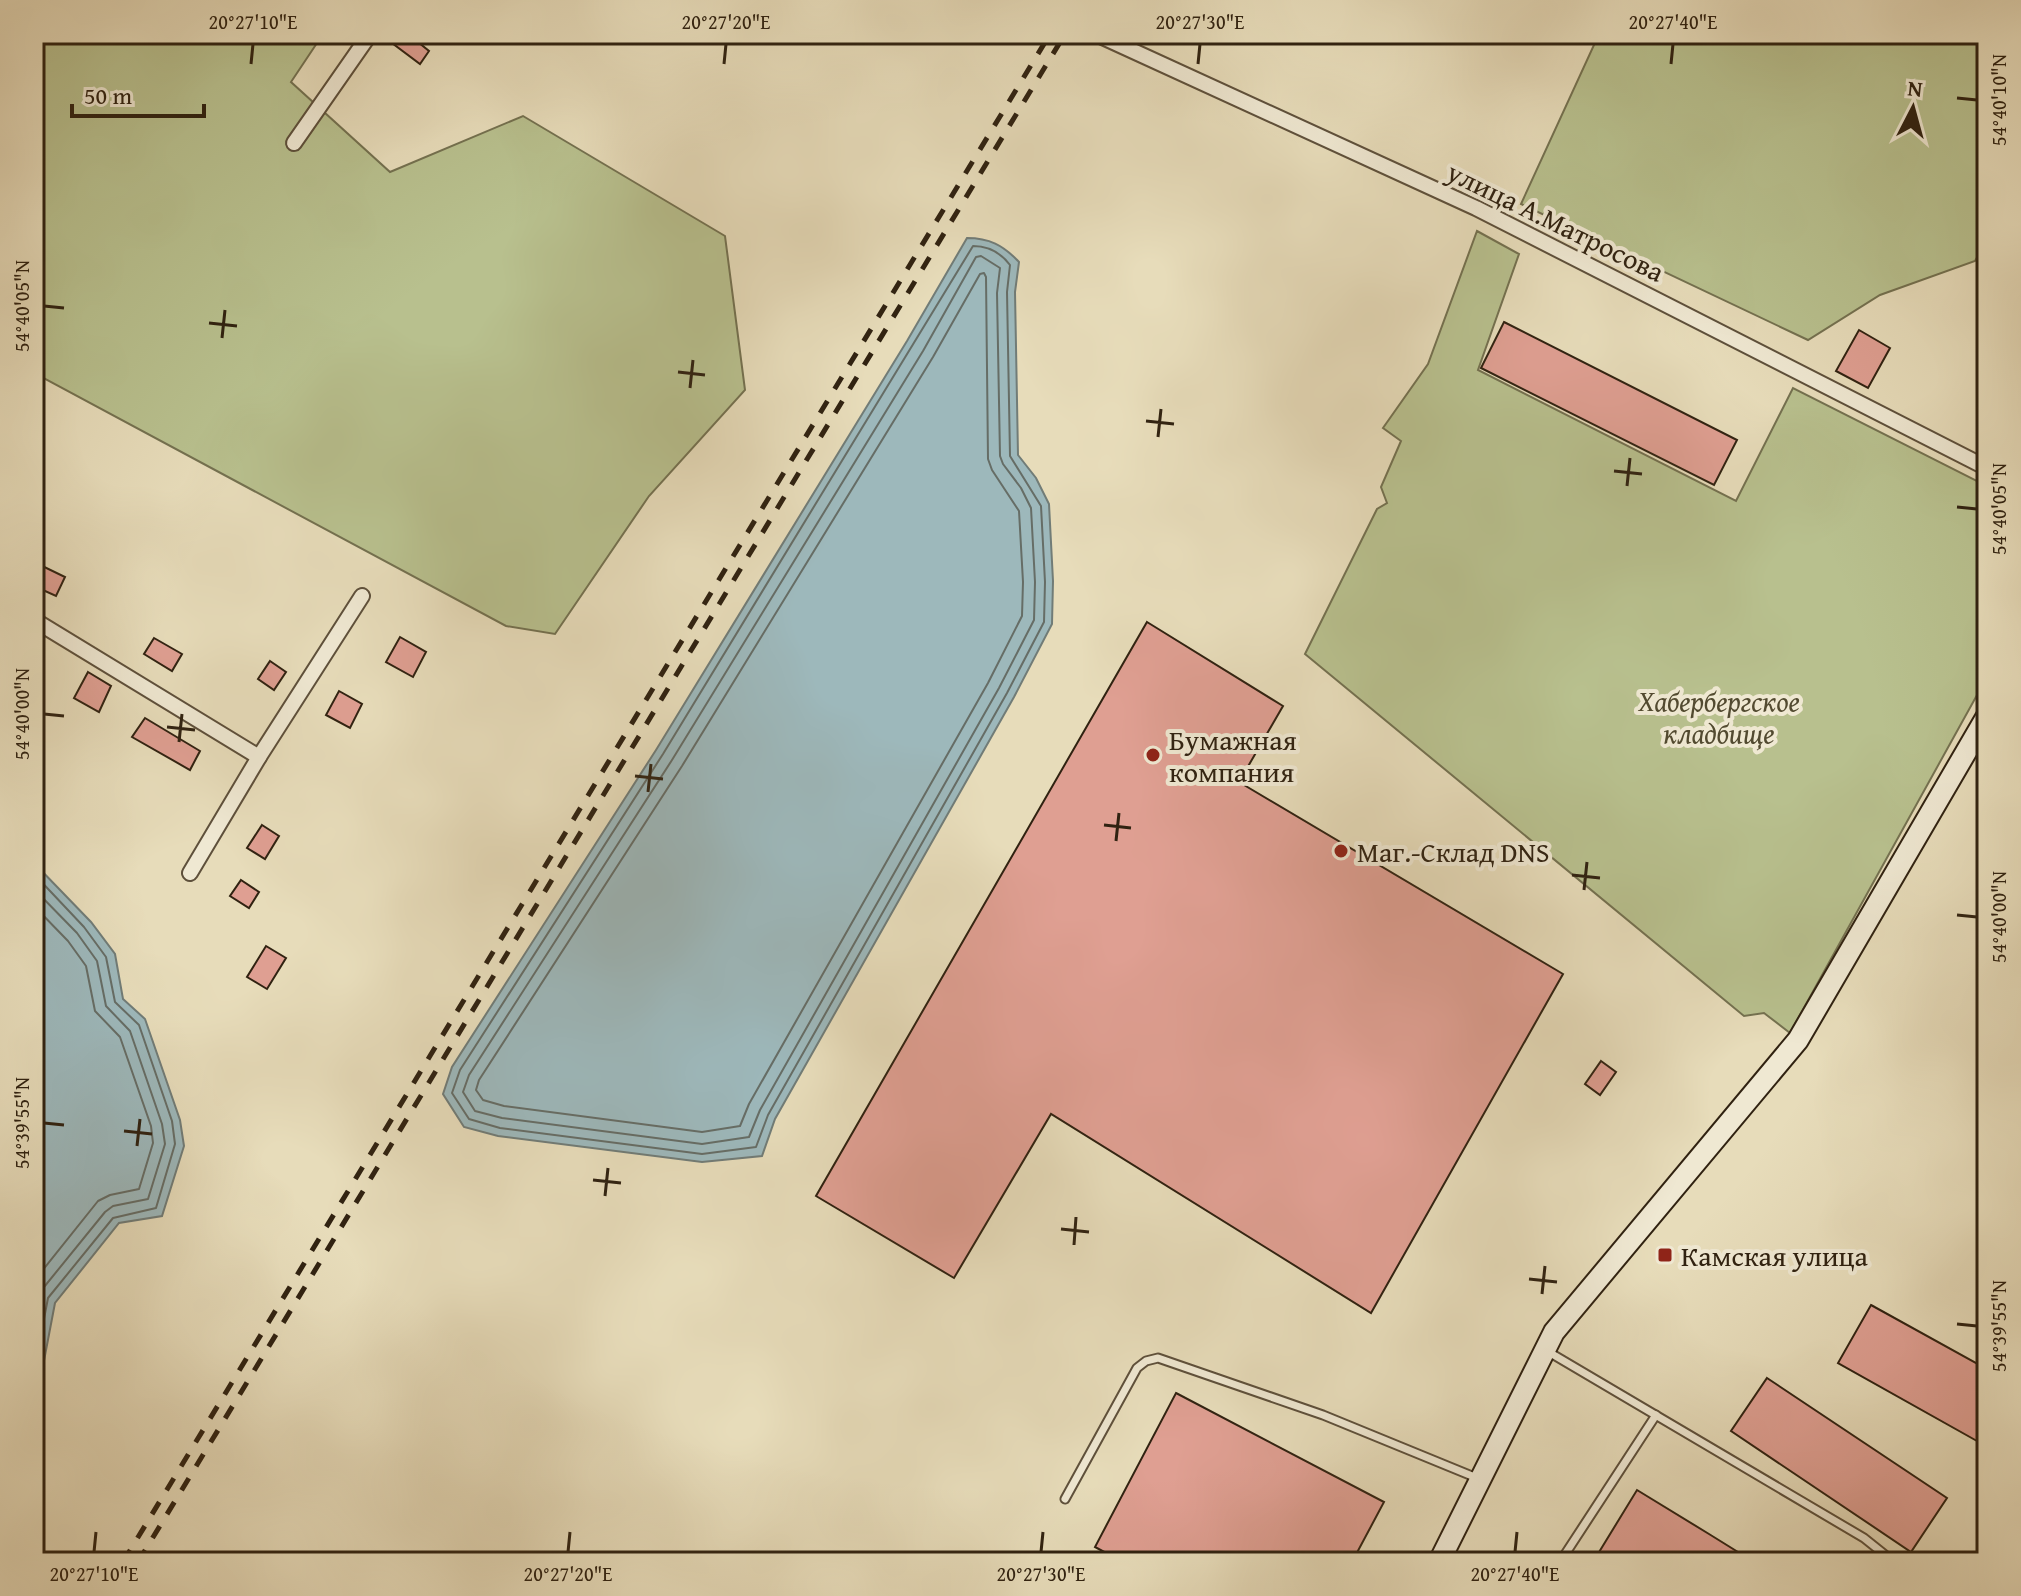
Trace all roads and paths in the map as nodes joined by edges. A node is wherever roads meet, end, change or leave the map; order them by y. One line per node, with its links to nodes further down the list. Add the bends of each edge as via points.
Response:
1 (370, 34): 3 (street)
2 (1096, 34): 4 (street, улица А.Матросова, via 1476,208)
3 (294, 143)
4 (1987, 468)
5 (362, 596): 8 (street)
6 (34, 620): 8 (street)
7 (1987, 716): 10 (main road, via 1798,1040 1554,1332)
8 (259, 757): 9 (street)
9 (190, 873)
10 (1545, 1350): 11 (lane); 12 (main road)
11 (1656, 1415): 15 (lane); 16 (lane, via 1864,1538)
12 (1480, 1480): 13 (lane, via 1323,1415 1158,1358 1137,1368); 14 (main road)
13 (1065, 1499)
14 (1439, 1562)
15 (1560, 1562)
16 (1894, 1562)

